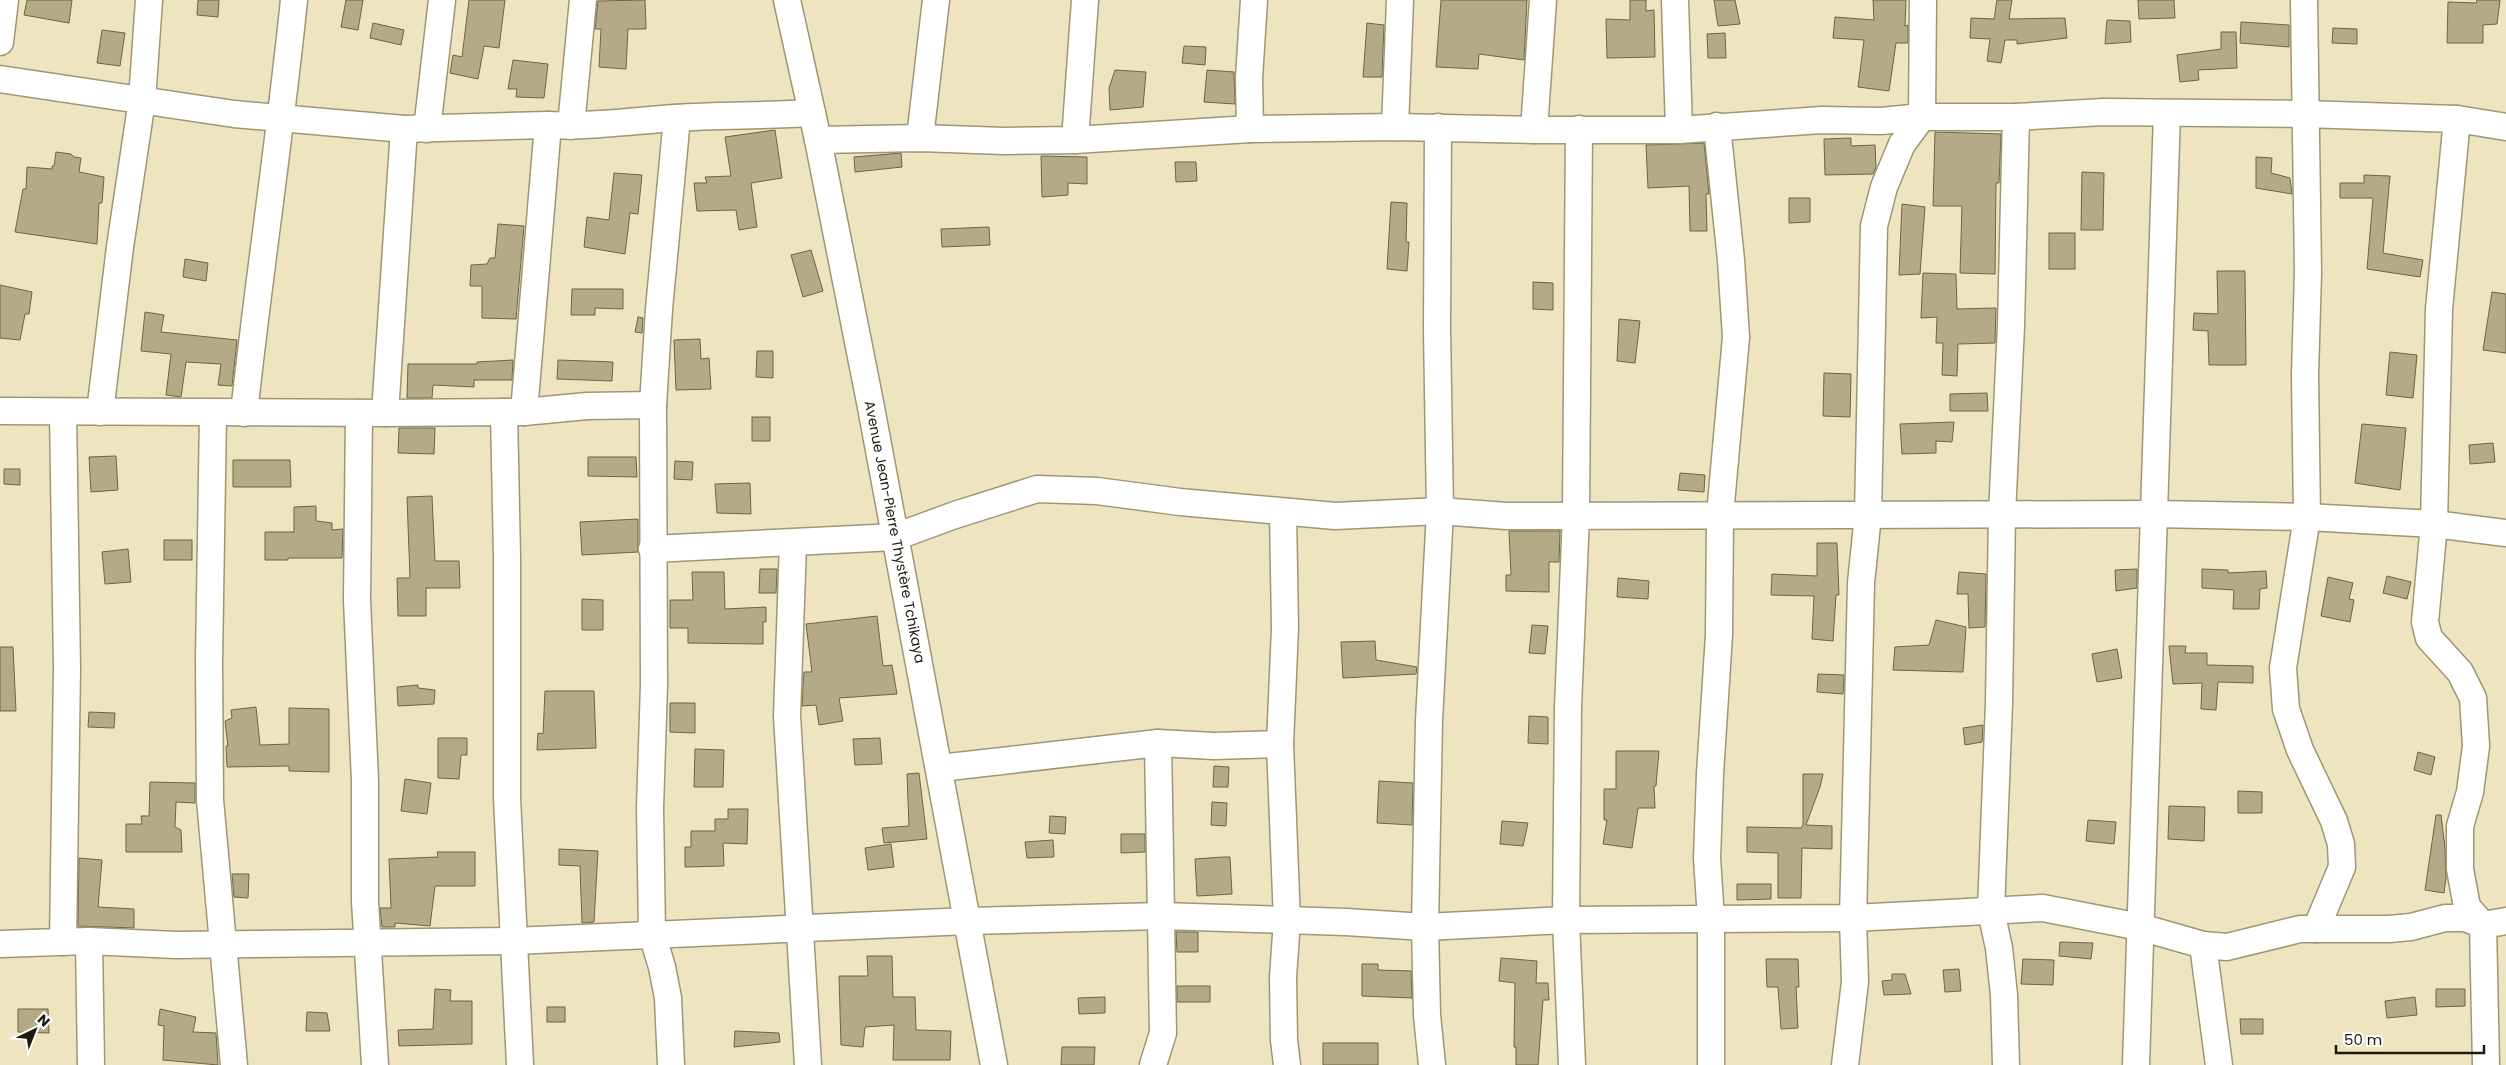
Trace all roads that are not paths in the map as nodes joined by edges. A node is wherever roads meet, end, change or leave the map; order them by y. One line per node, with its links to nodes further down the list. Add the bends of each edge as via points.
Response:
1 (5, 0): 15 (street)
2 (149, 0): 17 (street)
3 (294, 0): 23 (street)
4 (442, 0): 31 (street)
5 (583, 0): 26 (street)
6 (787, 0): 18 (street, Avenue Jean-Pierre Thystère Tchikaya)
7 (936, 0): 36 (street)
8 (1085, 0): 38 (street)
9 (1254, 0): 33 (street, via 1249,78)
10 (1400, 0): 28 (street)
11 (1543, 0): 34 (street)
12 (1676, 0): 35 (street)
13 (1922, 0): 21 (street)
14 (2304, 0): 20 (street)
15 (0, 42)
16 (0, 79): 17 (street)
17 (142, 100): 23 (street); 42 (street)
18 (812, 113): 24 (street); 37 (street, Avenue Jean-Pierre Thystère Tchikaya)
19 (2167, 114): 20 (street); 22 (street, via 2104,112); 51 (street)
20 (2304, 114): 25 (street); 55 (street, via 2308,272)
21 (1922, 117): 22 (street); 27 (street); 54 (street, via 1902,144 1884,187 1874,226)
22 (2016, 117): 50 (street)
23 (282, 118): 31 (street); 47 (street)
24 (677, 118): 26 (street); 39 (street)
25 (2457, 119): 30 (street); 56 (street, via 2439,309)
26 (559, 125): 31 (street); 43 (street)
27 (1718, 126): 35 (street); 53 (street, via 1736,337)
28 (1395, 127): 29 (street); 33 (street)
29 (1438, 127): 34 (street); 48 (street)
30 (2506, 127)
31 (416, 129): 45 (street)
32 (1579, 129): 34 (street); 35 (street); 52 (street)
33 (1250, 130): 38 (street)
34 (1534, 130)
35 (1679, 130)
36 (920, 138): 37 (street); 38 (street)
37 (818, 140): 58 (street, Avenue Jean-Pierre Thystère Tchikaya)
38 (1074, 140)
39 (653, 405): 43 (street); 60 (street)
40 (0, 411): 41 (street)
41 (63, 412): 42 (street); 79 (street, via 67,668)
42 (100, 412): 46 (street)
43 (514, 412): 45 (street); 80 (street, via 507,557 507,798)
44 (359, 413): 45 (street); 47 (street); 78 (street, via 357,600)
45 (385, 413)
46 (213, 414): 47 (street); 82 (street, via 210,800)
47 (244, 414)
48 (1440, 511): 49 (street, via 1335,516); 52 (street, via 1506,516); 72 (street, via 1429,721)
49 (1283, 512): 58 (street, via 1097,491 1037,490); 62 (street, via 1285,628)
50 (2002, 514): 51 (street); 54 (street); 64 (street, via 2000,704)
51 (2155, 514): 55 (street); 73 (street)
52 (1576, 515): 53 (street); 68 (street, via 1568,707)
53 (1720, 515): 54 (street); 67 (street, via 1719,635 1707,858)
54 (1868, 516): 66 (street, via 1861,583)
55 (2307, 517): 56 (street); 74 (street, via 2283,668 2286,709 2300,750 2334,821 2341,844 2342,867)
56 (2434, 524): 57 (street); 71 (street, via 2425,622 2429,638 2460,672 2473,698 2476,746 2470,792 2460,826 2460,868 2467,907)
57 (2506, 533)
58 (895, 537): 59 (street); 63 (street, Avenue Jean-Pierre Thystère Tchikaya)
59 (793, 543): 60 (street); 75 (street, via 787,716)
60 (652, 548): 76 (street)
61 (1158, 743): 62 (street, via 1214,746); 63 (street); 65 (street)
62 (1280, 744): 70 (street)
63 (940, 768): 69 (street, Avenue Jean-Pierre Thystère Tchikaya)
64 (1991, 911): 66 (street); 73 (street, via 2043,908); 97 (street, via 2004,995)
65 (1161, 916): 69 (street); 70 (street); 91 (street, via 1163,1033)
66 (1852, 918): 67 (street); 96 (street, via 1855,982)
67 (1711, 919): 68 (street); 95 (street)
68 (1566, 920): 72 (street); 94 (street)
69 (968, 921): 75 (street); 90 (street, Avenue Jean-Pierre Thystère Tchikaya)
70 (1287, 921): 72 (street); 92 (street, via 1283,977)
71 (2494, 923): 74 (street, via 2445,918 2389,929); 100 (street)
72 (1424, 927): 93 (street)
73 (2140, 927): 83 (street); 98 (street)
74 (2316, 929): 83 (street, via 2277,933 2227,947)
75 (798, 930): 76 (street); 89 (street)
76 (652, 934): 80 (street); 88 (street, via 668,998)
77 (89, 941): 79 (street); 82 (street); 84 (street)
78 (368, 941): 80 (street); 82 (street); 86 (street)
79 (63, 942): 81 (street)
80 (513, 942): 87 (street)
81 (0, 944)
82 (222, 944): 85 (street)
83 (2202, 945): 99 (street)
84 (91, 1065)
85 (234, 1065)
86 (375, 1065)
87 (520, 1065)
88 (671, 1065)
89 (808, 1065)
90 (994, 1065)
91 (1153, 1065)
92 (1286, 1065)
93 (1432, 1065)
94 (1572, 1065)
95 (1711, 1065)
96 (1845, 1065)
97 (2006, 1065)
98 (2136, 1065)
99 (2219, 1065)
100 (2486, 1065)

